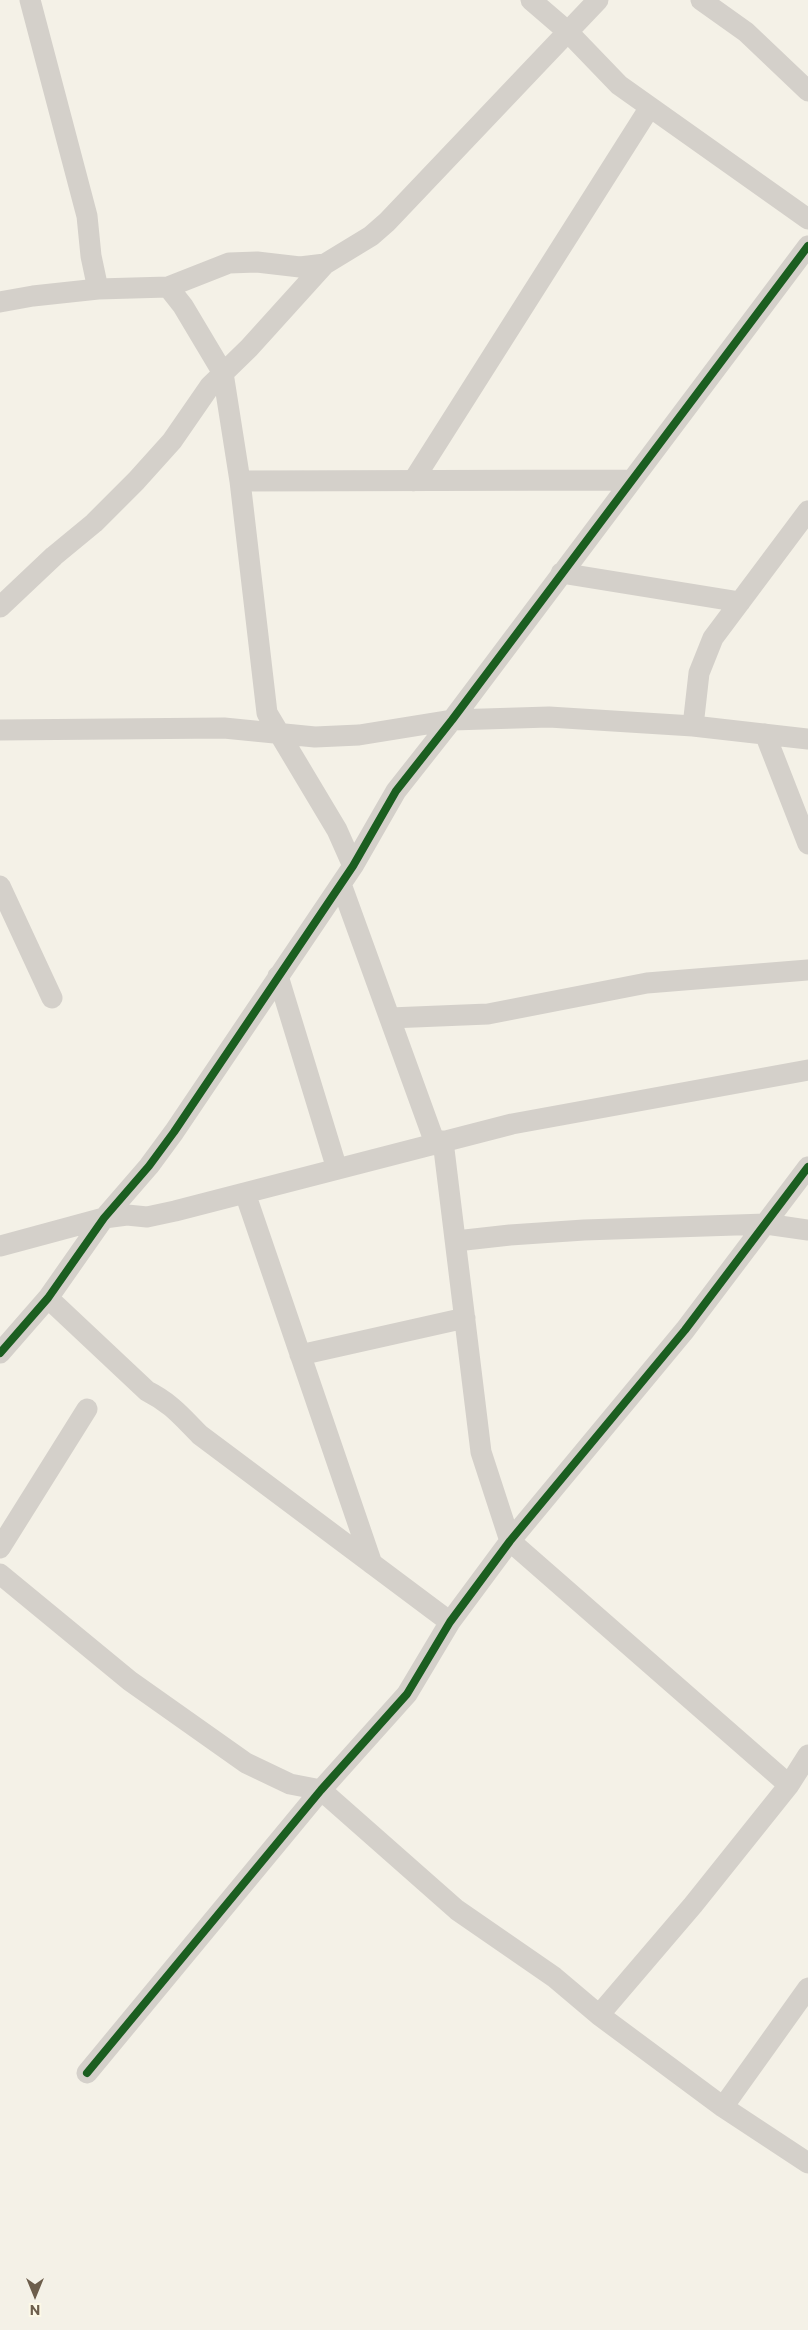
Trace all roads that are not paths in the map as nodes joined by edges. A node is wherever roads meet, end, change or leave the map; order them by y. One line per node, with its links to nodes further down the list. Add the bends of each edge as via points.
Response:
1 (30, 0): 12 (street, via 87,216)
2 (531, 0): 5 (street)
3 (598, 0): 5 (street)
4 (701, 0): 6 (street, via 746,32)
5 (567, 31): 7 (street, via 619,85); 10 (street, via 387,222 371,236)
6 (808, 91)
7 (650, 107): 8 (street); 17 (street)
8 (808, 219)
9 (808, 246): 15 (street)
10 (325, 264): 11 (street, via 229,263); 14 (street)
11 (168, 287): 12 (street); 14 (street)
12 (98, 289): 13 (street)
13 (0, 302)
14 (223, 373): 16 (street); 21 (street, via 210,386 172,441 136,481)
15 (631, 480): 17 (street); 19 (street)
16 (240, 481): 17 (street); 25 (street, via 267,713)
17 (413, 481)
18 (808, 511): 20 (street)
19 (561, 573): 20 (street); 22 (street)
20 (740, 602): 23 (street, via 713,638 704,657)
21 (0, 608)
22 (452, 720): 23 (street, via 549,717); 25 (street, via 359,735 315,737); 29 (street, via 396,791)
23 (693, 726): 26 (street)
24 (1, 729): 25 (street, via 224,728)
25 (277, 734): 29 (street, via 337,830)
26 (765, 734): 27 (street); 28 (street)
27 (808, 740)
28 (808, 844)
29 (353, 866): 30 (street)
30 (341, 884): 33 (street); 35 (street)
31 (0, 886): 34 (street)
32 (808, 970): 35 (street, via 647,983 488,1014)
33 (278, 976): 39 (street); 41 (street, via 174,1132)
34 (52, 998)
35 (390, 1018): 37 (street)
36 (808, 1070): 37 (street, via 512,1124)
37 (439, 1142): 39 (street); 44 (street)
38 (808, 1167): 42 (street)
39 (337, 1168): 40 (street)
40 (245, 1193): 41 (street, via 147,1217); 49 (street)
41 (104, 1218): 45 (street); 46 (street)
42 (766, 1224): 43 (street); 44 (street, via 510,1234); 51 (street, via 685,1330)
43 (808, 1230)
44 (456, 1242): 47 (street)
45 (0, 1246)
46 (48, 1298): 48 (street); 53 (street, via 148,1391 180,1412 200,1435)
47 (465, 1318): 49 (street); 51 (street, via 481,1452)
48 (0, 1353)
49 (300, 1355): 53 (street)
50 (87, 1409): 52 (street)
51 (510, 1541): 55 (street); 57 (street)
52 (0, 1548)
53 (372, 1564): 55 (street)
54 (0, 1574): 58 (street, via 130,1681 238,1757 290,1784)
55 (450, 1622): 58 (street, via 407,1694)
56 (808, 1755): 57 (street)
57 (789, 1785): 60 (street, via 694,1905)
58 (321, 1790): 60 (street, via 457,1910 554,1977); 61 (street)
59 (808, 1988): 62 (street)
60 (600, 2015): 62 (street)
61 (87, 2073)
62 (723, 2107): 63 (street)
63 (808, 2162)

